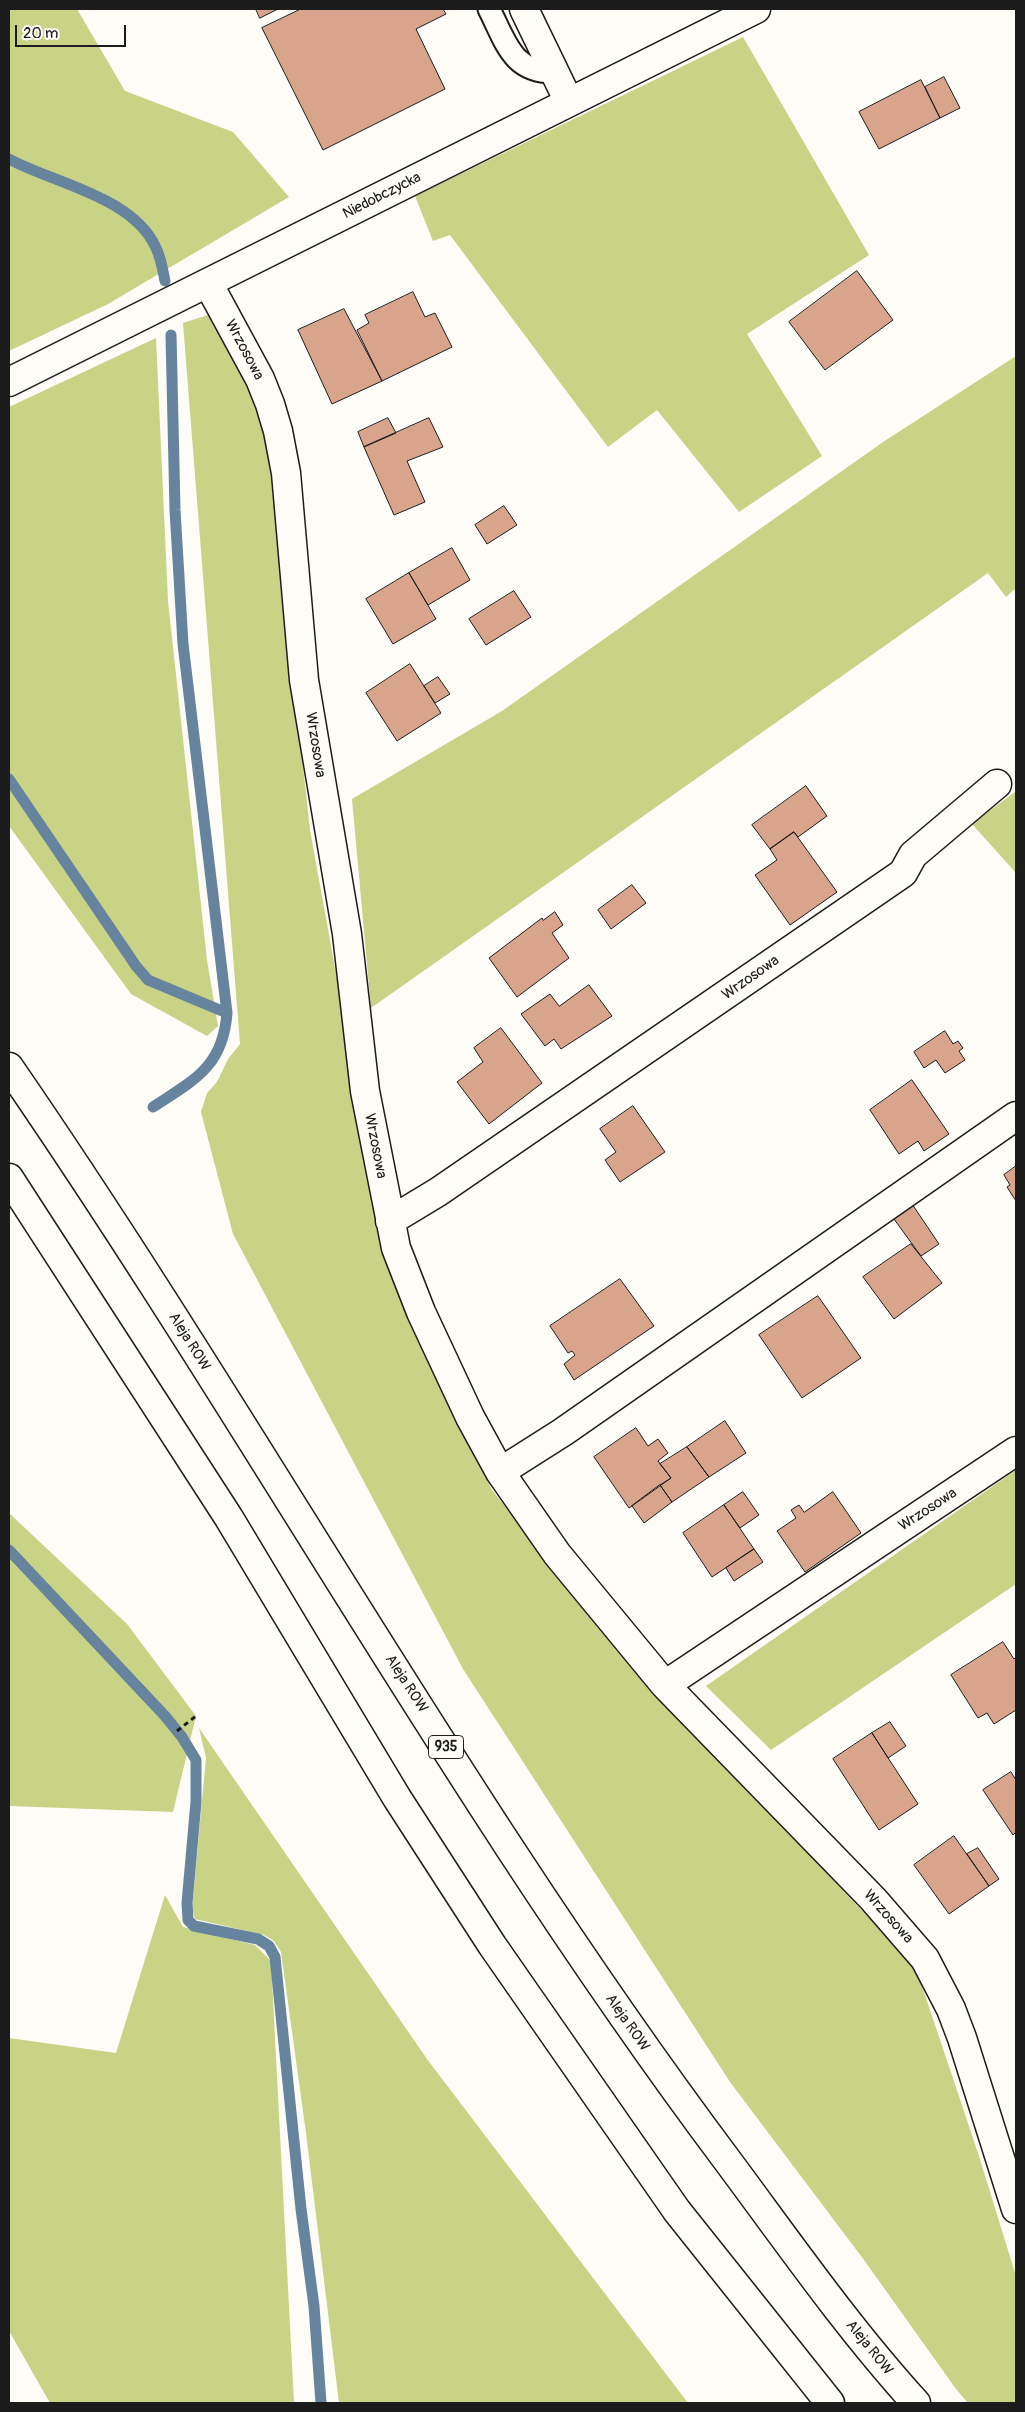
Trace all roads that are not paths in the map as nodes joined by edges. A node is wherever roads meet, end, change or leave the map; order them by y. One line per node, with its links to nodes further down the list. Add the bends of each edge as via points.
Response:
1 (489, 9): 4 (lane, via 513,56 540,73)
2 (524, 9): 4 (street)
3 (756, 9): 5 (street, Niedobczycka)
4 (555, 72): 5 (street)
5 (569, 102): 6 (street, Niedobczycka)
6 (208, 282): 7 (street, Niedobczycka); 12 (street, Wrzosowa, via 270,404 286,473 304,680 346,934 365,1091)
7 (9, 382)
8 (997, 784): 12 (street, Wrzosowa, via 913,854 903,873 438,1192)
9 (9, 1067): 18 (street, Aleja ROW / 935, via 158,1293 576,1949 679,2096 870,2351)
10 (1016, 1116): 14 (street, via 563,1432)
11 (9, 1178): 17 (street, via 229,1518 397,1798 492,1945 677,2211)
12 (390, 1221): 14 (street, Wrzosowa, via 396,1248 420,1312)
13 (1016, 1451): 15 (street, Wrzosowa)
14 (500, 1472): 15 (street, Wrzosowa, via 556,1554)
15 (665, 1685): 16 (street, Wrzosowa, via 873,1899 925,1959 962,2038)
16 (1016, 2209)
17 (830, 2403)
18 (916, 2403)

